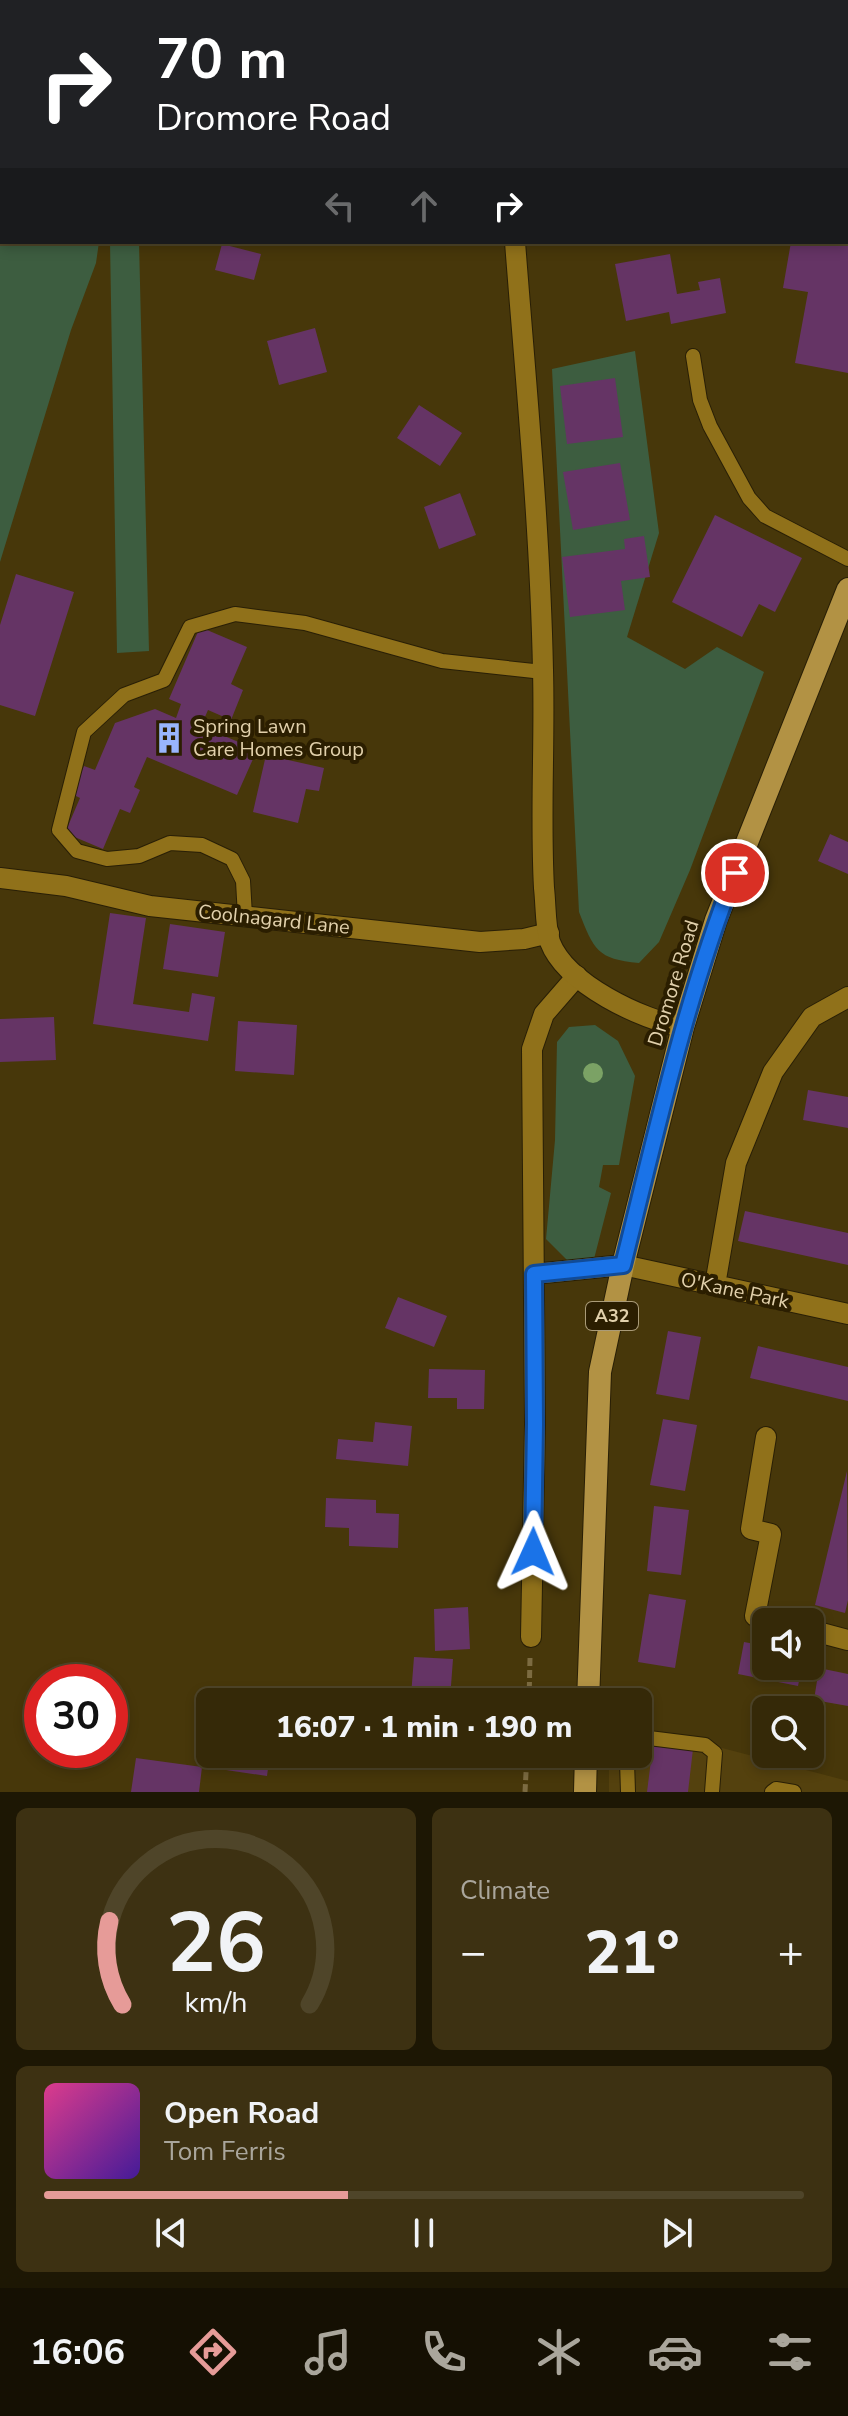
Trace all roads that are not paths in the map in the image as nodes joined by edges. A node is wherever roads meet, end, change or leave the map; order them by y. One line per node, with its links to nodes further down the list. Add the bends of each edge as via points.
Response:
1 (515, 244): 5 (street, via 539,548)
2 (693, 356): 3 (lane, via 710,426 749,498 765,516)
3 (848, 559)
4 (848, 589): 11 (highway, Dromore Road / A32, via 716,920)
5 (543, 672): 7 (lane, via 442,661 305,623 249,615 190,627 164,680 124,695 84,732 59,830 77,851 107,859 139,856 170,843 202,845 232,859 243,881); 8 (street, via 542,857)
6 (0, 878): 7 (street, Coolnagard Lane, via 66,886 150,906)
7 (245, 916): 8 (street, Coolnagard Lane, via 480,942)
8 (549, 933): 9 (street, via 560,958)
9 (577, 976): 11 (street, via 620,1007); 13 (street, via 544,1014 532,1049)
10 (848, 997): 14 (street, via 812,1017 773,1072 736,1163)
11 (683, 1027): 12 (highway, Dromore Road / A32)
12 (623, 1265): 13 (street); 14 (street, O'Kane Park); 21 (highway, Dromore Road / A32, via 600,1372)
13 (534, 1274): 19 (street)
14 (715, 1285): 15 (street, O'Kane Park)
15 (848, 1314)
16 (766, 1437): 17 (street, via 751,1529 771,1534)
17 (757, 1608)
18 (824, 1634): 20 (street)
19 (531, 1637)
20 (848, 1640)
21 (589, 1688)
22 (652, 1738): 27 (lane, via 705,1745 715,1753)
23 (586, 1768): 25 (highway)
24 (627, 1768): 26 (lane)
25 (585, 1792)
26 (628, 1792)
27 (712, 1792)
28 (772, 1792): 29 (lane)
29 (794, 1792)

